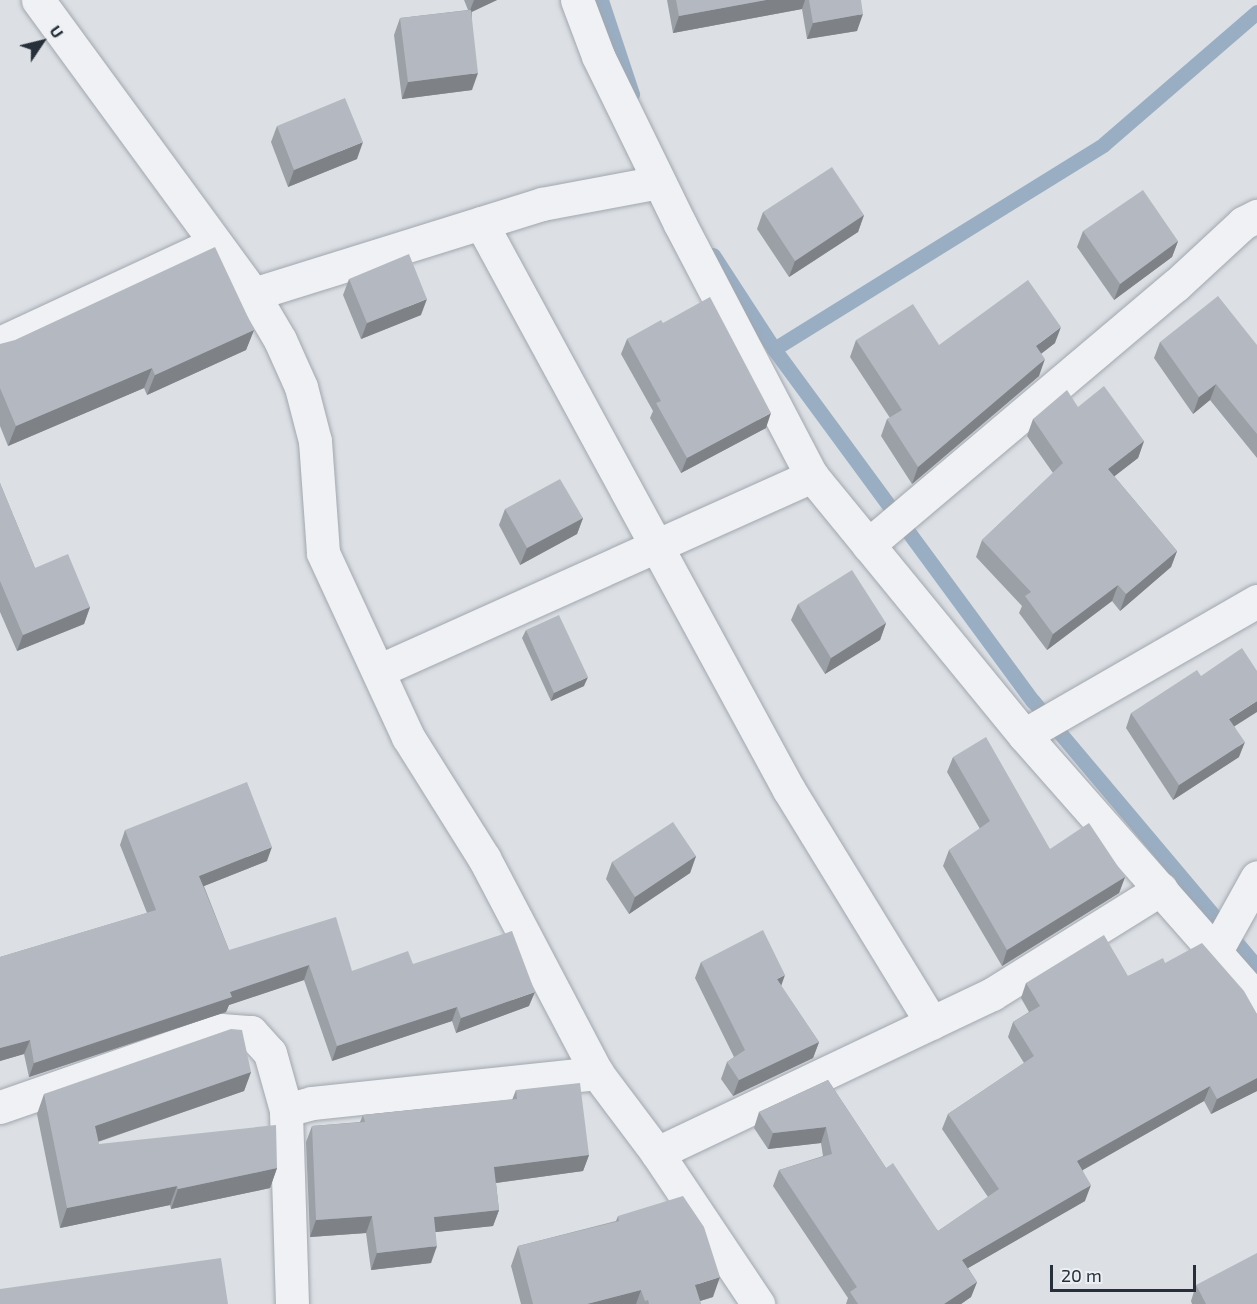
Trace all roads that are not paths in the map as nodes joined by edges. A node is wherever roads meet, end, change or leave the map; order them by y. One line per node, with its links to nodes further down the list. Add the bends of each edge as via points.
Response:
1 (38, 0): 6 (street)
2 (577, 0): 3 (street, via 598,56)
3 (659, 182): 5 (street, via 542,204); 9 (street)
4 (1257, 216): 11 (street, via 1243,223 1166,294)
5 (481, 223): 7 (street); 10 (street)
6 (215, 243): 7 (street); 8 (street)
7 (253, 294): 13 (street, via 301,387 315,441 323,553)
8 (0, 343)
9 (812, 476): 10 (street); 11 (street)
10 (656, 545): 13 (street); 19 (street, via 789,790)
11 (868, 545): 14 (street)
12 (1257, 601): 14 (street)
13 (378, 671): 20 (street, via 408,737 484,858)
14 (1024, 735): 16 (street)
15 (1257, 877): 17 (street)
16 (1161, 889): 17 (street); 19 (street, via 992,994)
17 (1216, 949): 18 (street)
18 (1257, 999)
19 (932, 1023): 23 (street)
20 (597, 1073): 22 (street, via 312,1103); 23 (street)
21 (0, 1107): 22 (street, via 221,1030 251,1032 270,1053)
22 (286, 1110): 24 (street)
23 (657, 1152): 25 (street)
24 (292, 1304)
25 (758, 1304)

